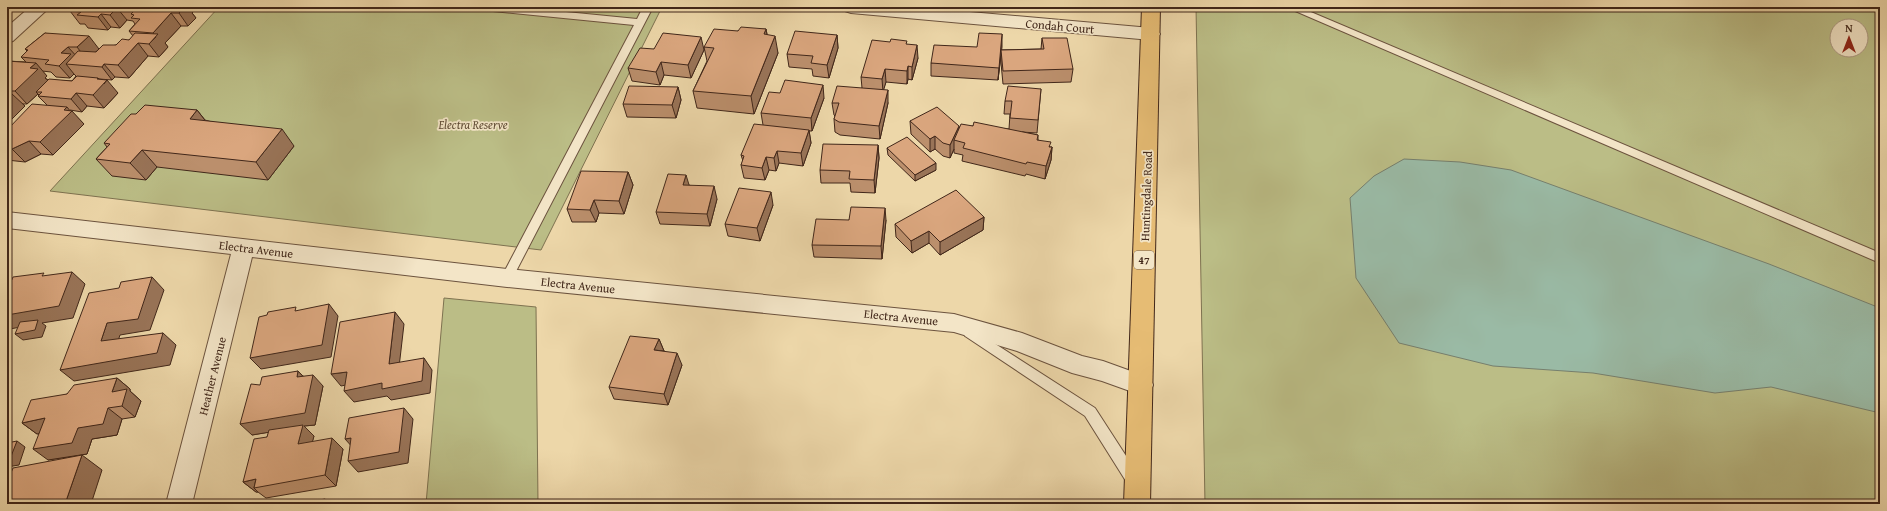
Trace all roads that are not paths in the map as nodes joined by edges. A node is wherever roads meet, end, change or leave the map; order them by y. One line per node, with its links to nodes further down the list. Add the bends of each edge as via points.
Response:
1 (41, 7): 9 (street)
2 (483, 7): 7 (lane)
3 (648, 7): 7 (lane)
4 (850, 7): 8 (street, Condah Court)
5 (1152, 7): 8 (main road, Huntingdale Road / 47)
6 (1291, 7): 12 (lane)
7 (640, 22): 13 (lane)
8 (1151, 34): 15 (main road, Huntingdale Road / 47)
9 (7, 37)
10 (7, 220): 11 (street, Electra Avenue)
11 (244, 247): 13 (street, Electra Avenue); 17 (street, Heather Avenue)
12 (1880, 258)
13 (507, 278): 14 (street, Electra Avenue)
14 (954, 322): 15 (street, Electra Avenue, via 1080,366); 16 (lane, via 1090,412 1104,431)
15 (1141, 384): 16 (main road, Huntingdale Road / 47)
16 (1137, 495)
17 (179, 504)

